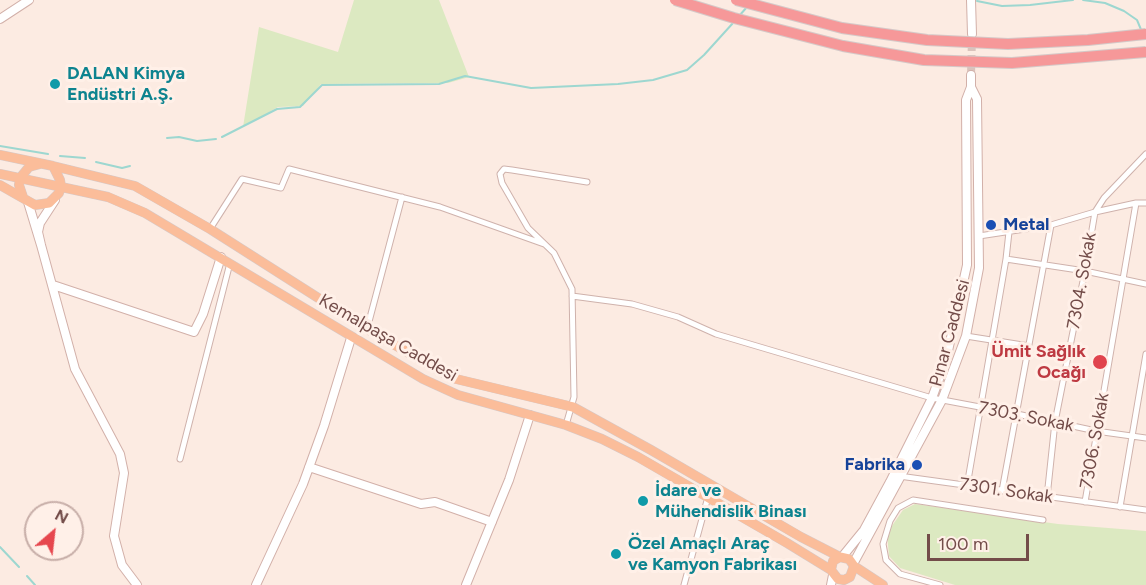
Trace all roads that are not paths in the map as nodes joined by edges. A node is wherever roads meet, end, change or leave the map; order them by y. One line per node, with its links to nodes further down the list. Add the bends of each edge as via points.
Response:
1 (29, 0): 5 (street)
2 (675, 0): 8 (highway, bridge, via 843,46 924,60 1012,63)
3 (736, 0): 7 (highway, bridge, via 842,28 927,40 1008,44)
4 (971, 0): 6 (street)
5 (0, 19)
6 (972, 34)
7 (1146, 34)
8 (1146, 52)
9 (971, 75): 10 (street, Pınar Caddesi)
10 (971, 87): 29 (street, Pınar Caddesi, via 976,99); 47 (street, Pınar Caddesi, via 966,100 967,265)
11 (1146, 154): 25 (street, 7304. Sokak)
12 (0, 155): 13 (main road, Kemalpaşa Caddesi)
13 (42, 164): 14 (main road, Kemalpaşa Caddesi); 16 (main road, via 29,167)
14 (53, 165): 19 (main road); 27 (main road, Kemalpaşa Caddesi, via 135,186)
15 (0, 174): 16 (main road, Kemalpaşa Caddesi)
16 (20, 178): 19 (main road, Kemalpaşa Caddesi); 22 (main road)
17 (587, 182): 30 (street, via 512,170 500,174 528,228)
18 (0, 185): 22 (main road)
19 (61, 186): 21 (main road); 32 (main road, Kemalpaşa Caddesi, via 108,197 145,213)
20 (402, 197): 27 (street, via 289,169 280,188 242,179); 30 (street); 41 (street)
21 (55, 199): 22 (main road, via 42,205); 31 (street, via 40,223)
22 (26, 200): 31 (street)
23 (1136, 203): 24 (street); 25 (street); 37 (street, 7306. Sokak)
24 (1146, 203)
25 (1095, 212): 26 (street); 36 (street, 7304. Sokak)
26 (1051, 225): 28 (street); 35 (street)
27 (210, 228): 41 (main road, Kemalpaşa Caddesi)
28 (1009, 232): 29 (street); 33 (street)
29 (979, 236): 42 (street, Pınar Caddesi, via 979,268)
30 (544, 244): 40 (street, via 554,253)
31 (41, 245): 39 (street)
32 (221, 257): 34 (main road, Kemalpaşa Caddesi); 39 (street, via 194,332)
33 (1006, 259): 35 (street); 44 (street)
34 (230, 263): 43 (main road, Kemalpaşa Caddesi); 57 (street)
35 (1044, 266): 36 (street); 45 (street)
36 (1085, 272): 37 (street); 52 (street, 7304. Sokak)
37 (1124, 280): 38 (street); 54 (street, 7306. Sokak)
38 (1146, 284)
39 (53, 285): 73 (street, via 75,369 120,454 123,473 114,536 122,565)
40 (572, 296): 47 (street, 7303. Sokak, via 678,317 716,334); 48 (street)
41 (367, 329): 48 (main road, Kemalpaşa Caddesi, via 452,378)
42 (966, 336): 44 (street); 47 (street, Pınar Caddesi)
43 (351, 338): 51 (main road, Kemalpaşa Caddesi, via 423,379); 58 (street)
44 (993, 339): 45 (street); 49 (street)
45 (1029, 346): 50 (street)
46 (1146, 354): 55 (street)
47 (937, 399): 49 (street, 7303. Sokak); 59 (street, Pınar Caddesi)
48 (573, 407): 53 (street); 69 (main road, Kemalpaşa Caddesi)
49 (981, 407): 50 (street, 7303. Sokak); 60 (street)
50 (1017, 414): 52 (street, 7303. Sokak); 61 (street)
51 (530, 416): 53 (main road, Kemalpaşa Caddesi); 68 (street)
52 (1055, 422): 54 (street, 7303. Sokak); 63 (street, 7304. Sokak)
53 (566, 425): 62 (main road, Kemalpaşa Caddesi, via 611,443)
54 (1096, 431): 55 (street, 7303. Sokak); 64 (street, 7306. Sokak)
55 (1132, 436): 56 (street, 7303. Sokak); 65 (street)
56 (1146, 438)
57 (180, 459)
58 (309, 467): 68 (street, via 421,504 435,502); 74 (street)
59 (898, 476): 60 (street, 7301. Sokak); 69 (street, Pınar Caddesi, via 864,530); 70 (street)
60 (967, 486): 61 (street, 7301. Sokak)
61 (1002, 491): 63 (street, 7301. Sokak)
62 (708, 497): 71 (main road, Kemalpaşa Caddesi); 76 (street)
63 (1047, 497): 64 (street, 7301. Sokak)
64 (1084, 502): 65 (street, 7301. Sokak)
65 (1120, 507): 66 (street, 7301. Sokak)
66 (1146, 510)
67 (1043, 520): 79 (street, via 913,500 898,507 883,544 886,560 900,574)
68 (492, 522): 75 (street)
69 (841, 557): 70 (main road, Kemalpaşa Caddesi); 71 (main road, via 833,561)
70 (854, 565): 72 (main road, via 852,574); 78 (main road, Kemalpaşa Caddesi)
71 (832, 577): 72 (main road, Kemalpaşa Caddesi)
72 (843, 581): 77 (main road, Kemalpaşa Caddesi)
73 (137, 585)
74 (256, 585)
75 (466, 585)
76 (684, 585)
77 (854, 585)
78 (883, 585)
79 (940, 585)

